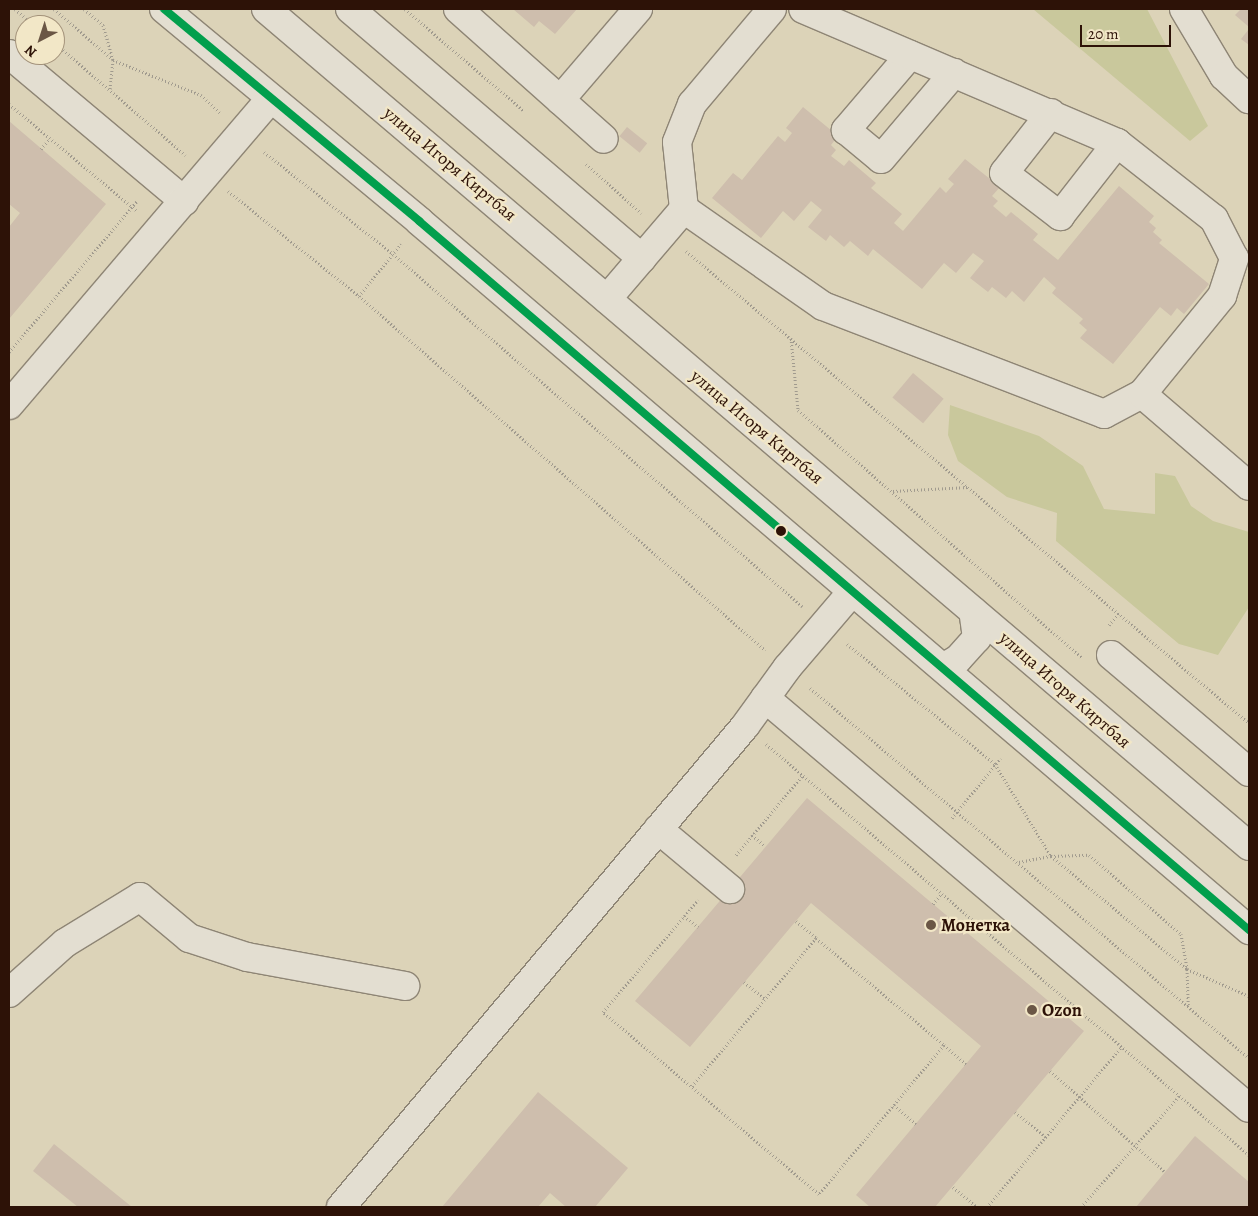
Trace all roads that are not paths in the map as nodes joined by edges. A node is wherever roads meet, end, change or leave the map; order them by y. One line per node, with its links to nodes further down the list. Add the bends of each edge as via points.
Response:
1 (164, 9): 12 (street)
2 (266, 9): 21 (street, улица Игоря Киртбая)
3 (350, 9): 20 (street)
4 (458, 9): 14 (street)
5 (638, 9): 14 (street)
6 (772, 9): 19 (street, via 692,104 677,142)
7 (803, 9): 10 (street)
8 (1184, 9): 13 (street, via 1224,76)
9 (9, 54): 18 (street)
10 (910, 55): 11 (street); 11 (street, via 846,130 881,159)
11 (954, 73): 15 (street)
12 (270, 99): 18 (street); 25 (street, via 419,221)
13 (1249, 99)
14 (560, 100): 16 (street)
15 (1051, 113): 17 (street); 17 (street, via 1004,173 1060,216)
16 (604, 139)
17 (1117, 143): 22 (street, via 1214,219 1234,258 1222,296)
18 (184, 200): 23 (street)
19 (684, 209): 20 (street); 22 (street, via 823,306 1104,414)
20 (642, 258): 21 (street)
21 (607, 299): 26 (street, улица Игоря Киртбая)
22 (1142, 394): 24 (street)
23 (9, 404)
24 (1249, 486)
25 (852, 592): 28 (street); 29 (street, via 787,668)
26 (973, 611): 28 (street, via 977,638 958,659); 32 (street, улица Игоря Киртбая)
27 (1111, 655): 30 (street)
28 (944, 667): 34 (street)
29 (766, 698): 31 (street); 37 (street)
30 (1249, 772)
31 (658, 829): 33 (street); 38 (street)
32 (1249, 846)
33 (723, 883)
34 (1249, 930)
35 (405, 986): 36 (street, via 246,957 189,938 140,897 65,943)
36 (9, 993)
37 (1249, 1108)
38 (341, 1207)

